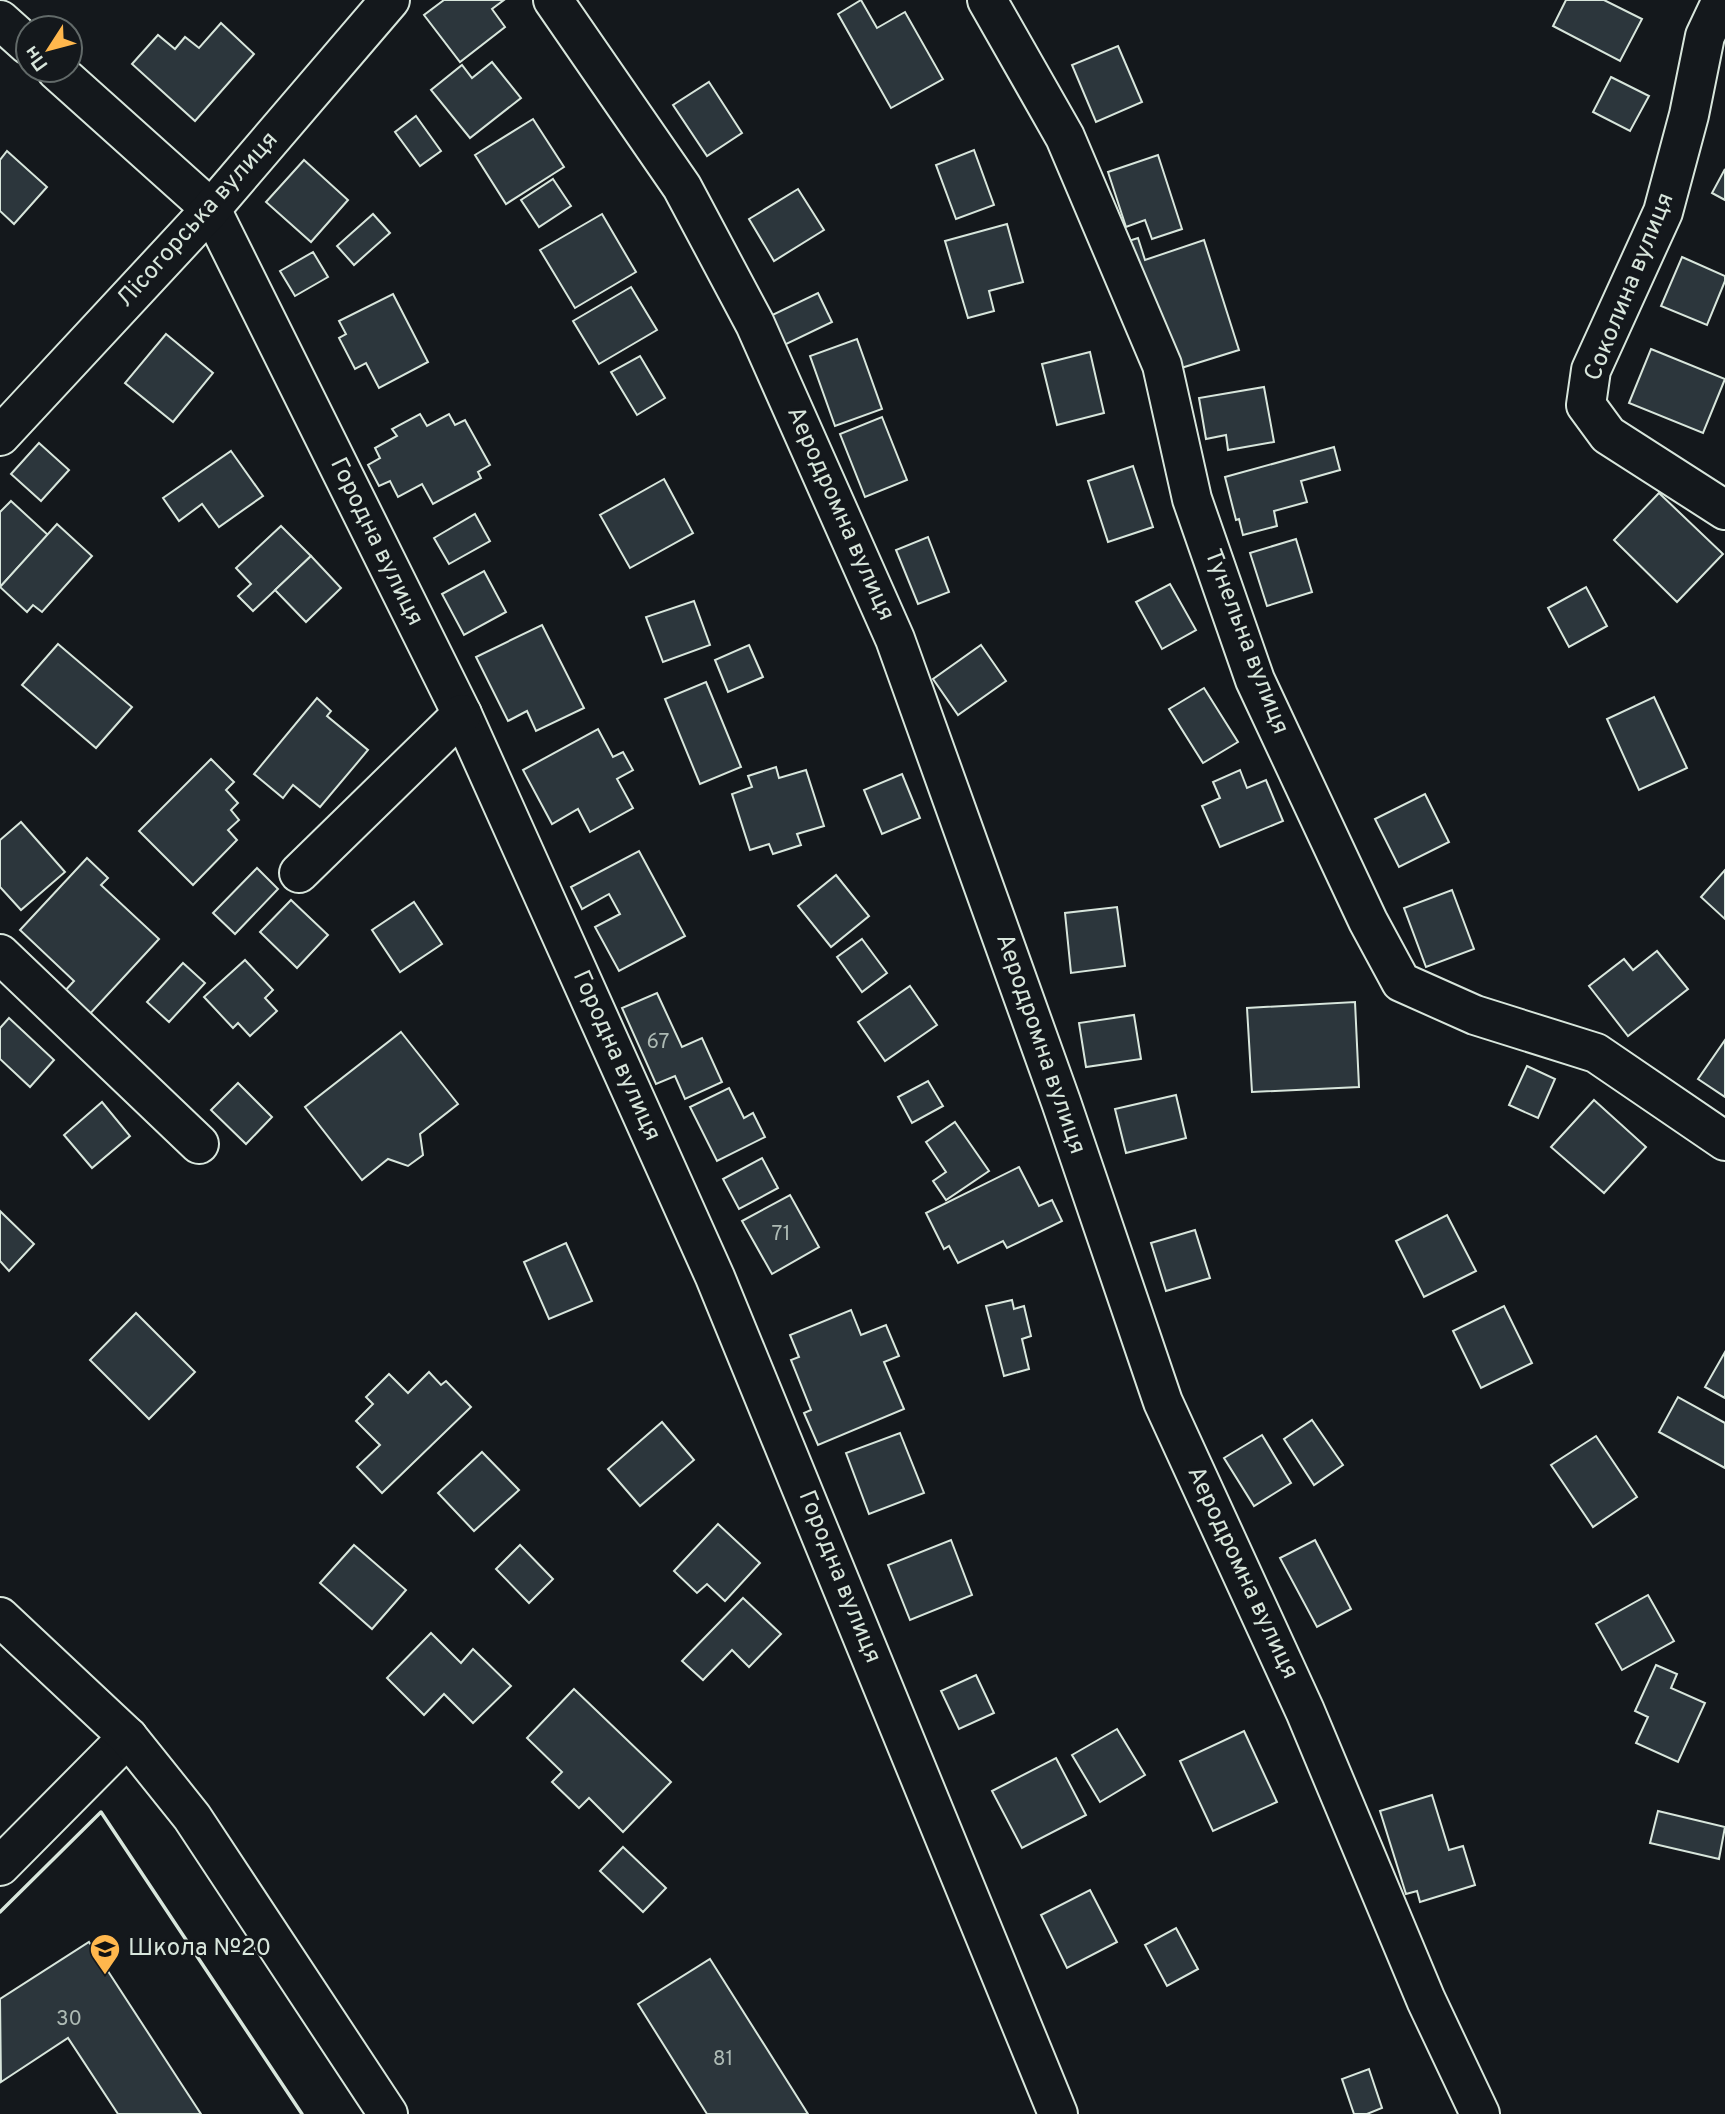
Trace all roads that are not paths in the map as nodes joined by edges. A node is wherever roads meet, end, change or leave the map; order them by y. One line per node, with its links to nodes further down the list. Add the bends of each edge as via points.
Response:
1 (390, 0): 8 (street, Лісогорська вулиця)
2 (553, 0): 21 (street, Аеродромна вулиця, via 688,199 755,324 895,639 1163,1402 1305,1711 1426,2000)
3 (987, 0): 14 (street, Тунельна вулиця, via 1065,138 1162,365 1192,499 1255,680 1401,982 1475,1015 1596,1053)
4 (1722, 0): 10 (street, Соколина вулиця, via 1705,36 1663,212 1591,370 1586,405 1608,435)
5 (0, 20): 6 (street)
6 (14, 32)
7 (72, 84): 8 (street, Городна вулиця)
8 (211, 209): 9 (street, Лісогорська вулиця); 11 (street, Городна вулиця)
9 (0, 436)
10 (1725, 510)
11 (462, 714): 12 (street); 20 (street, Городна вулиця, via 715,1277)
12 (299, 873)
13 (0, 954): 15 (street)
14 (1725, 1141)
15 (199, 1144)
16 (0, 1617): 17 (street)
17 (128, 1737): 18 (street); 19 (street, via 192,1818)
18 (0, 1867)
19 (388, 2114)
20 (1058, 2114)
21 (1480, 2114)

